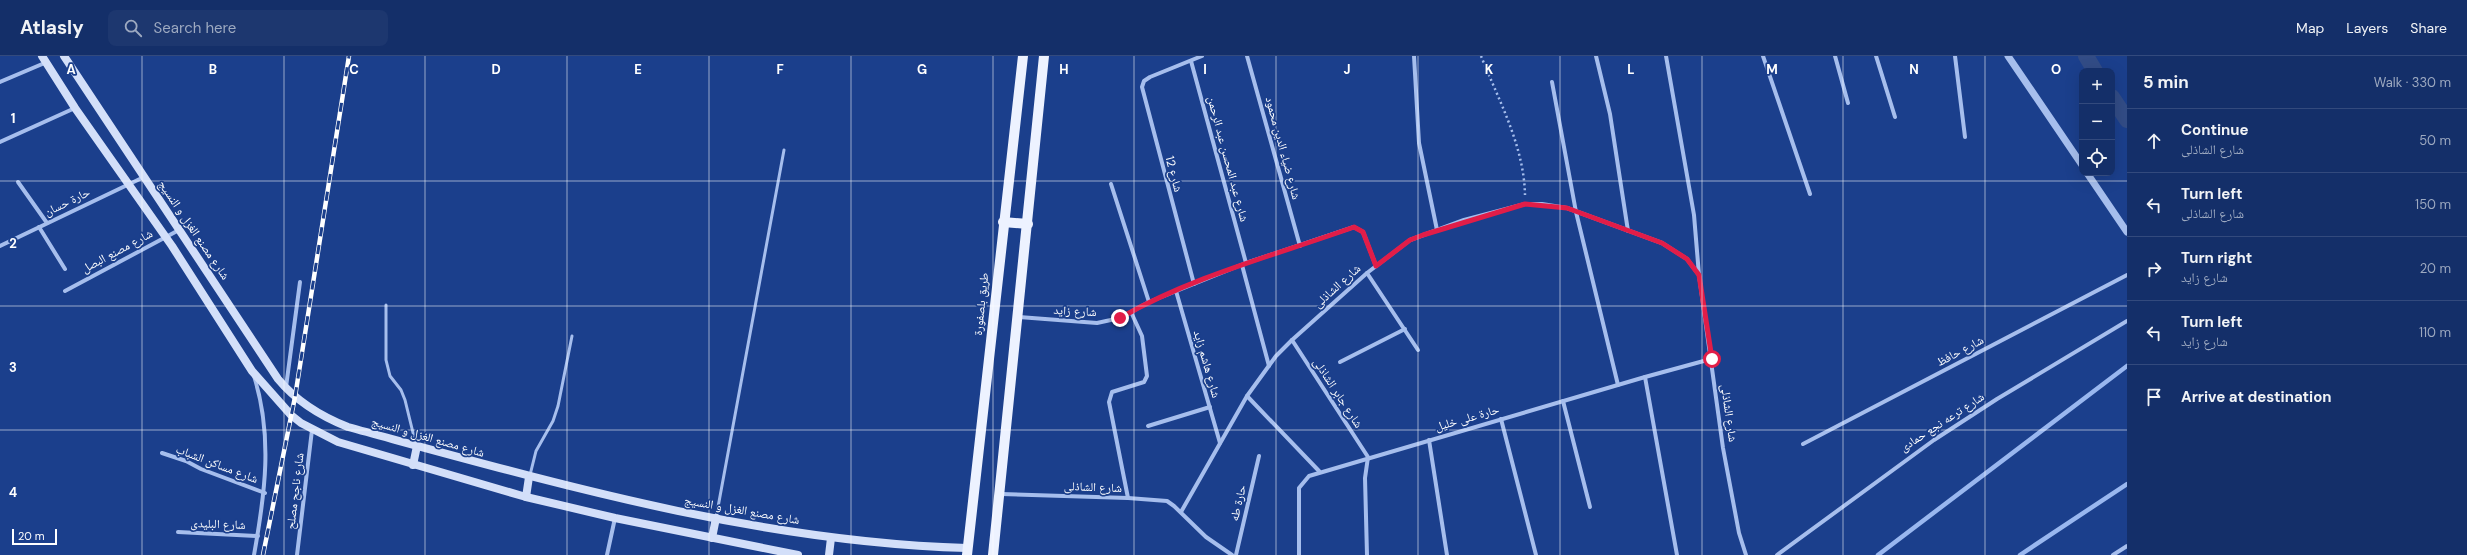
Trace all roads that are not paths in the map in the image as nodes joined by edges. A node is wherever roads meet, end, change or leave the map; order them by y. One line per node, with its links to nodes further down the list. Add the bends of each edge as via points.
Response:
1 (64, 56): 26 (main road, شارع مصنع الغزل و النسيج)
2 (1023, 56): 32 (main road, طريق بلصفورة)
3 (1044, 56): 34 (main road)
4 (1202, 56): 15 (street)
5 (1247, 56): 42 (street, شارع ضياء الدين محمود)
6 (1414, 56): 37 (street, via 1419,143)
7 (1596, 56): 38 (street, via 1610,114)
8 (1666, 56): 47 (street, via 1694,215)
9 (1763, 56): 30 (street)
10 (1835, 56): 18 (street)
11 (1876, 56): 20 (street)
12 (1955, 56): 21 (street)
13 (2008, 56): 24 (street)
14 (45, 59): 16 (street); 19 (main road)
15 (1191, 61): 43 (street, شارع عبد المحسن عبد الرحمن); 50 (street, شارع 12, via 1155,74 1144,81 1142,93)
16 (0, 82)
17 (1552, 82): 31 (street)
18 (1848, 103)
19 (74, 108): 22 (street); 28 (main road)
20 (1895, 117)
21 (1966, 137)
22 (0, 142)
23 (784, 150): 92 (lane)
24 (2079, 161)
25 (2089, 176): 39 (street)
26 (144, 177): 28 (street, حارة حسان); 36 (main road, شارع مصنع الغزل و النسيج)
27 (18, 182): 33 (street)
28 (128, 184): 33 (street, حارة حسان); 40 (main road)
29 (1111, 184): 53 (street)
30 (1810, 194)
31 (1576, 212): 37 (street, شارع الشاذلى, via 1557,206 1525,204); 38 (street, شارع الشاذلى); 67 (street)
32 (1003, 222): 34 (main road); 98 (main road, طريق بلصفورة)
33 (47, 223): 35 (street, حارة حسان)
34 (1028, 224): 56 (main road)
35 (39, 227): 41 (street, حارة حسان); 45 (street)
36 (179, 230): 40 (street, شارع مصنع البصل); 68 (main road, شارع مصنع الغزل و النسيج)
37 (1437, 230): 44 (street, شارع الشاذلى, via 1410,240)
38 (1628, 231): 47 (street, شارع الشاذلى, via 1662,243 1678,252)
39 (2127, 232)
40 (165, 236): 51 (street, شارع مصنع البصل); 65 (main road)
41 (0, 246)
42 (1300, 246): 43 (street, شارع زايد); 44 (street, شارع زايد, via 1354,227 1360,228)
43 (1244, 264): 50 (street, شارع زايد); 64 (street, شارع عبد المحسن عبد الرحمن)
44 (1376, 266): 46 (street, شارع الشاذلى)
45 (66, 269)
46 (1367, 273): 58 (street); 60 (street, شارع الشاذلى)
47 (1699, 275): 62 (street, شارع الشاذلى)
48 (2127, 275): 77 (street, شارع حافظ)
49 (300, 282): 68 (street)
50 (1194, 284): 52 (street, شارع زايد)
51 (64, 291)
52 (1176, 291): 53 (street, شارع زايد); 71 (street, شارع هاشم زايد)
53 (1150, 302): 55 (street, شارع زايد)
54 (386, 305): 78 (lane, via 386,360 390,376 402,390)
55 (1131, 312): 56 (street, شارع زايد, via 1097,324); 88 (street, via 1142,336 1147,376 1144,382 1112,392 1109,402)
56 (1018, 317): 86 (main road)
57 (2127, 321): 113 (street, شارع ترعه نجع حمادى, via 1934,440)
58 (1404, 329): 61 (street); 63 (street)
59 (572, 336): 84 (lane, via 558,406 536,451)
60 (1292, 340): 64 (street, شارع الشاذلى); 81 (street, شارع جابر الشاذلى)
61 (1418, 350)
62 (1712, 359): 66 (street, حارة على خليل); 112 (street, شارع الشاذلى, via 1723,448 1739,533)
63 (1340, 362)
64 (1269, 366): 69 (street, شارع الشاذلى)
65 (252, 371): 74 (main road, via 291,415); 85 (street, via 266,432)
66 (1645, 377): 67 (street, حارة على خليل); 111 (street)
67 (1618, 385): 70 (street, حارة على خليل)
68 (286, 388): 78 (main road, شارع مصنع الغزل و النسيج, via 328,420)
69 (1247, 396): 76 (street, شارع الشاذلى); 83 (street)
70 (1563, 401): 72 (street, حارة على خليل); 89 (street)
71 (1210, 407): 73 (street); 76 (street, شارع هاشم زايد)
72 (1501, 419): 75 (street, حارة على خليل); 110 (street)
73 (1148, 426)
74 (312, 430): 82 (main road, via 338,442); 100 (street, شارع ناجح مصلح)
75 (1429, 440): 81 (street, حارة على خليل); 109 (street)
76 (1220, 443): 90 (street, شارع الشاذلى)
77 (1803, 444)
78 (416, 446): 82 (main road); 84 (main road, شارع مصنع الغزل و النسيج)
79 (162, 454): 85 (street, شارع مساكن الشباب)
80 (1259, 456): 106 (street, حارة طه)
81 (1368, 457): 83 (street, حارة على خليل); 108 (street, via 1365,478)
82 (413, 465): 87 (main road)
83 (1319, 471): 107 (street, حارة على خليل, via 1303,481 1299,488)
84 (529, 478): 87 (main road); 92 (main road, شارع مصنع الغزل و النسيج)
85 (265, 493): 94 (street)
86 (1000, 494): 88 (street, شارع الشاذلى); 104 (main road)
87 (526, 497): 91 (main road)
88 (1128, 498): 90 (street, شارع الشاذلى, via 1162,500)
89 (1590, 507)
90 (1181, 512): 105 (street, شارع الشاذلى, via 1206,537)
91 (615, 518): 95 (main road); 101 (street)
92 (716, 518): 95 (main road); 96 (main road, شارع مصنع الغزل و النسيج)
93 (178, 532): 94 (street, شارع البليدى)
94 (258, 536): 99 (street)
95 (712, 538): 102 (main road)
96 (831, 538): 98 (main road, شارع مصنع الغزل و النسيج); 103 (main road)
97 (2127, 546): 114 (street)
98 (967, 552)
99 (254, 555)
100 (297, 555)
101 (607, 555)
102 (798, 555)
103 (829, 555)
104 (993, 555)
105 (1232, 555)
106 (1236, 555)
107 (1299, 555)
108 (1367, 555)
109 (1447, 555)
110 (1536, 555)
111 (1678, 555)
112 (1746, 555)
113 (1777, 555)
114 (2113, 555)

